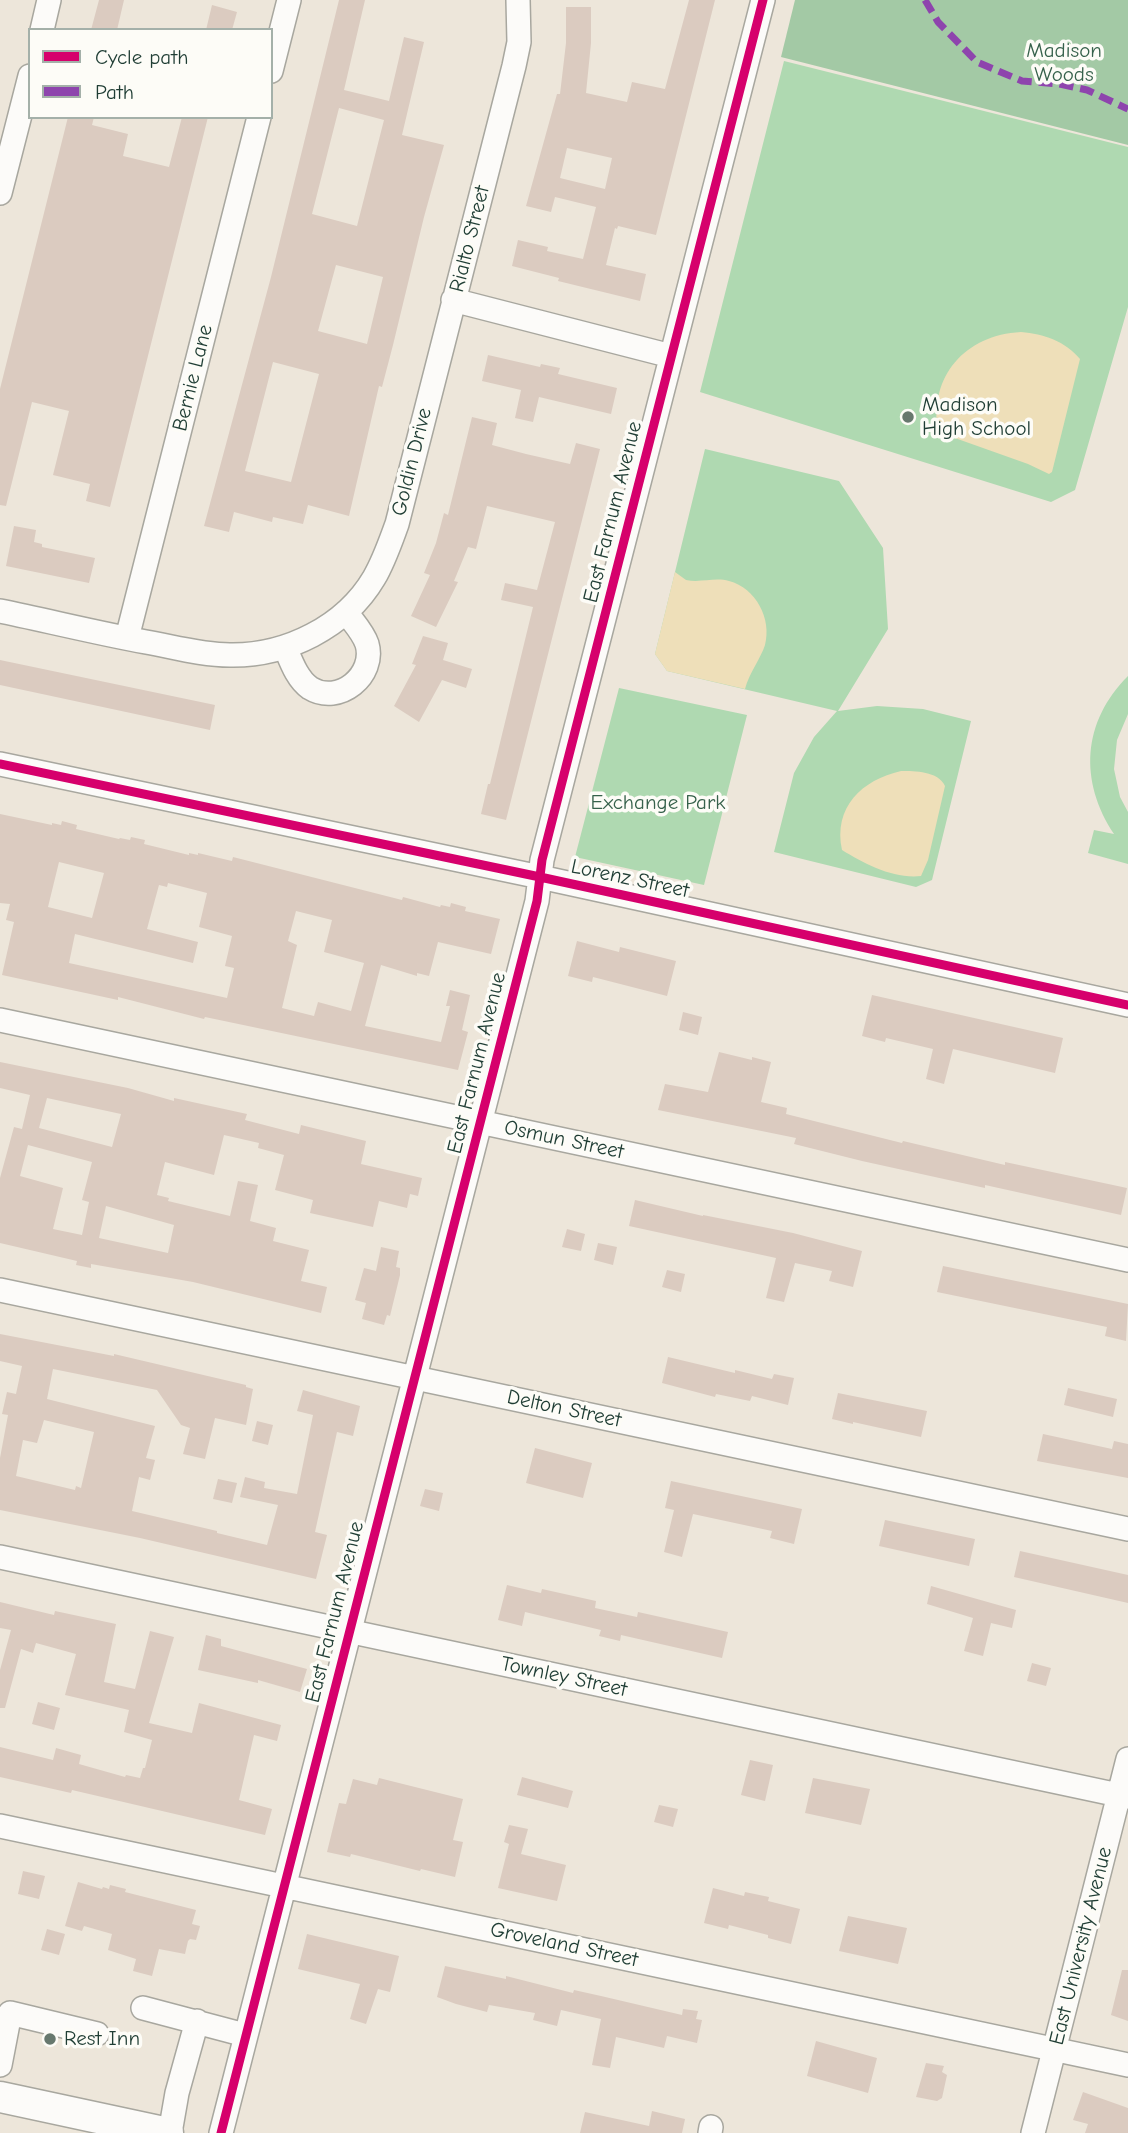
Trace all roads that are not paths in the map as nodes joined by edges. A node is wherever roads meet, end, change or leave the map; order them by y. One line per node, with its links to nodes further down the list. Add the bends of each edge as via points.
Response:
1 (49, 0): 5 (street)
2 (289, 0): 6 (street)
3 (518, 0): 10 (street, Rialto Street, via 519,42 514,66)
4 (763, 0): 11 (street, East Farnum Avenue)
5 (42, 28)
6 (273, 63)
7 (28, 84): 9 (street)
8 (258, 119): 14 (street, Bernie Lane)
9 (0, 193)
10 (453, 300): 11 (street, Rialto Street); 13 (street, Goldin Drive, via 397,524 373,580)
11 (671, 356): 17 (street, East Farnum Avenue)
12 (0, 611): 14 (street, Goldin Drive)
13 (346, 612): 15 (street, Goldin Drive); 15 (street, via 368,646 366,668 352,687 335,693 313,690 304,683)
14 (127, 638): 15 (street, Goldin Drive, via 232,655)
15 (285, 647)
16 (0, 764): 17 (street, Lorenz Street)
17 (540, 877): 18 (street, Lorenz Street); 20 (street, East Farnum Avenue)
18 (1128, 1005)
19 (0, 1020): 20 (street, Osmun Street)
20 (480, 1122): 21 (street, Osmun Street); 23 (street, East Farnum Avenue)
21 (1128, 1260)
22 (0, 1290): 23 (street, Delton Street)
23 (414, 1377): 24 (street, Delton Street); 26 (street, East Farnum Avenue)
24 (1128, 1529)
25 (0, 1558): 26 (street, Townley Street)
26 (349, 1631): 28 (street, Townley Street); 30 (street, East Farnum Avenue)
27 (1128, 1759): 28 (street, East University Avenue)
28 (1124, 1796): 35 (street, East University Avenue)
29 (0, 1826): 30 (street, Groveland Street)
30 (284, 1886): 34 (street, East Farnum Avenue); 35 (street, Groveland Street)
31 (144, 2008): 32 (street)
32 (197, 2021): 34 (street); 40 (street)
33 (97, 2034): 36 (street, via 10,2013)
34 (245, 2035): 41 (street, East Farnum Avenue)
35 (1055, 2049): 37 (street, Groveland Street); 42 (street, East University Avenue)
36 (0, 2065)
37 (1128, 2065)
38 (0, 2097): 39 (main road)
39 (74, 2123): 40 (main road)
40 (169, 2133)
41 (221, 2133)
42 (1033, 2133)

